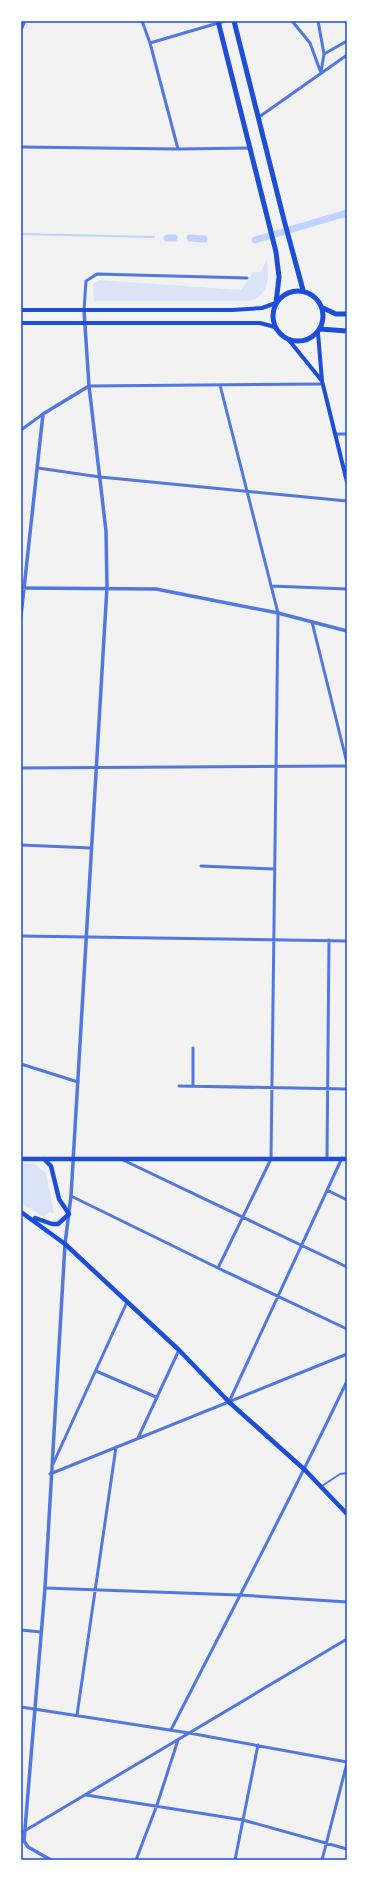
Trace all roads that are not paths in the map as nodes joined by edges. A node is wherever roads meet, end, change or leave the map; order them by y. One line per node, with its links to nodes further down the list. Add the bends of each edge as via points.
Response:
1 (25, 21): 8 (street)
2 (142, 21): 10 (street)
3 (225, 21): 7 (street)
4 (234, 21): 14 (highway)
5 (292, 21): 13 (street, via 310,43)
6 (318, 21): 11 (street)
7 (218, 22): 10 (street); 16 (highway)
8 (21, 30)
9 (347, 40): 11 (street)
10 (150, 43): 17 (street)
11 (324, 54): 13 (street)
12 (347, 56): 13 (street)
13 (321, 73): 14 (street)
14 (259, 117): 19 (highway)
15 (21, 146): 17 (street)
16 (249, 148): 17 (street); 20 (highway, via 276,252 279,277)
17 (178, 149)
18 (247, 278): 23 (street, via 97,274 86,281)
19 (303, 290): 20 (highway, via 288,292); 21 (highway, via 315,296)
20 (276, 303): 23 (main road, via 262,308 232,310); 27 (highway, via 273,315)
21 (323, 308): 24 (highway, via 336,314); 28 (highway, via 323,322)
22 (21, 310): 23 (main road)
23 (84, 310): 25 (street)
24 (347, 314)
25 (85, 322): 26 (main road); 27 (main road, via 260,323); 33 (street)
26 (21, 323)
27 (275, 327): 30 (highway)
28 (319, 331): 29 (highway); 30 (highway, via 311,339); 31 (main road)
29 (347, 331)
30 (288, 339): 31 (main road)
31 (323, 382): 32 (street); 36 (main road)
32 (220, 385): 33 (street); 41 (street)
33 (89, 386): 34 (street); 39 (street)
34 (43, 414): 35 (street); 38 (street)
35 (21, 430)
36 (335, 434): 37 (street); 40 (main road)
37 (347, 434)
38 (38, 468): 39 (street); 45 (street)
39 (100, 477): 41 (street); 44 (street, via 106,531)
40 (347, 482)
41 (246, 491): 42 (street); 43 (street)
42 (347, 501)
43 (271, 586): 46 (street); 47 (street)
44 (107, 587): 45 (street); 47 (street, via 156,589); 53 (street)
45 (23, 588): 48 (street)
46 (347, 589)
47 (278, 613): 49 (street); 52 (street)
48 (21, 616)
49 (312, 622): 50 (street); 51 (street)
50 (347, 631)
51 (347, 764): 52 (street)
52 (276, 766): 53 (street); 58 (street)
53 (96, 767): 54 (street); 56 (street)
54 (21, 768)
55 (21, 844): 56 (street)
56 (91, 848): 60 (street)
57 (201, 866): 58 (street)
58 (275, 869): 61 (street)
59 (21, 936): 60 (street)
60 (86, 936): 61 (street); 66 (street)
61 (274, 940): 62 (street); 69 (street)
62 (329, 940): 63 (street); 71 (street)
63 (347, 941)
64 (193, 1048): 68 (street)
65 (21, 1064): 66 (street)
66 (79, 1082): 72 (street)
67 (179, 1086): 68 (street)
68 (193, 1086): 69 (street)
69 (272, 1088): 71 (street); 78 (street)
70 (347, 1088): 71 (street)
71 (328, 1089): 74 (street)
72 (74, 1157): 73 (main road); 77 (main road); 80 (street)
73 (118, 1158): 78 (main road); 85 (street)
74 (327, 1158): 75 (main road); 78 (main road)
75 (344, 1158): 79 (street)
76 (21, 1159): 77 (main road)
77 (44, 1159): 83 (main road, via 51,1166 59,1199)
78 (271, 1159): 85 (street)
79 (327, 1190): 81 (street); 87 (street)
80 (71, 1196): 83 (street); 89 (street)
81 (347, 1200)
82 (21, 1212): 84 (main road)
83 (69, 1214): 84 (main road, via 58,1224); 86 (street)
84 (29, 1216): 86 (main road)
85 (242, 1217): 87 (street); 89 (street)
86 (65, 1244): 91 (main road); 101 (street)
87 (302, 1246): 88 (street); 90 (street)
88 (347, 1267)
89 (218, 1268): 90 (street)
90 (278, 1296): 92 (street); 98 (street)
91 (127, 1302): 93 (main road); 95 (street)
92 (347, 1328)
93 (179, 1350): 97 (street); 98 (main road)
94 (347, 1354): 98 (street)
95 (96, 1371): 97 (street); 101 (street)
96 (347, 1381): 102 (street)
97 (156, 1397): 99 (street)
98 (230, 1402): 99 (street); 102 (main road)
99 (138, 1438): 100 (street)
100 (116, 1447): 104 (street); 108 (street)
101 (51, 1469): 104 (street)
102 (305, 1470): 105 (main road); 109 (street)
103 (347, 1473): 105 (street, via 340,1474)
104 (50, 1474): 107 (street)
105 (322, 1486): 106 (main road)
106 (347, 1514)
107 (45, 1588): 108 (street); 112 (street)
108 (95, 1590): 109 (street); 116 (street)
109 (239, 1595): 110 (street); 117 (street)
110 (347, 1602)
111 (21, 1630): 112 (street)
112 (42, 1632): 115 (street)
113 (347, 1639): 118 (street)
114 (21, 1707): 115 (street)
115 (36, 1709): 116 (street); 125 (street)
116 (77, 1715): 117 (street)
117 (171, 1730): 118 (street)
118 (189, 1733): 119 (street); 120 (street)
119 (178, 1740): 122 (street); 123 (street)
120 (258, 1745): 121 (street); 124 (street)
121 (347, 1763): 126 (street)
122 (86, 1794): 123 (street); 125 (street)
123 (157, 1805): 124 (street); 129 (street)
124 (243, 1820): 126 (street); 130 (street)
125 (23, 1832): 128 (street, via 28,1847)
126 (328, 1842): 127 (street); 131 (street)
127 (347, 1849)
128 (51, 1860)
129 (136, 1860)
130 (235, 1860)
131 (322, 1860)

